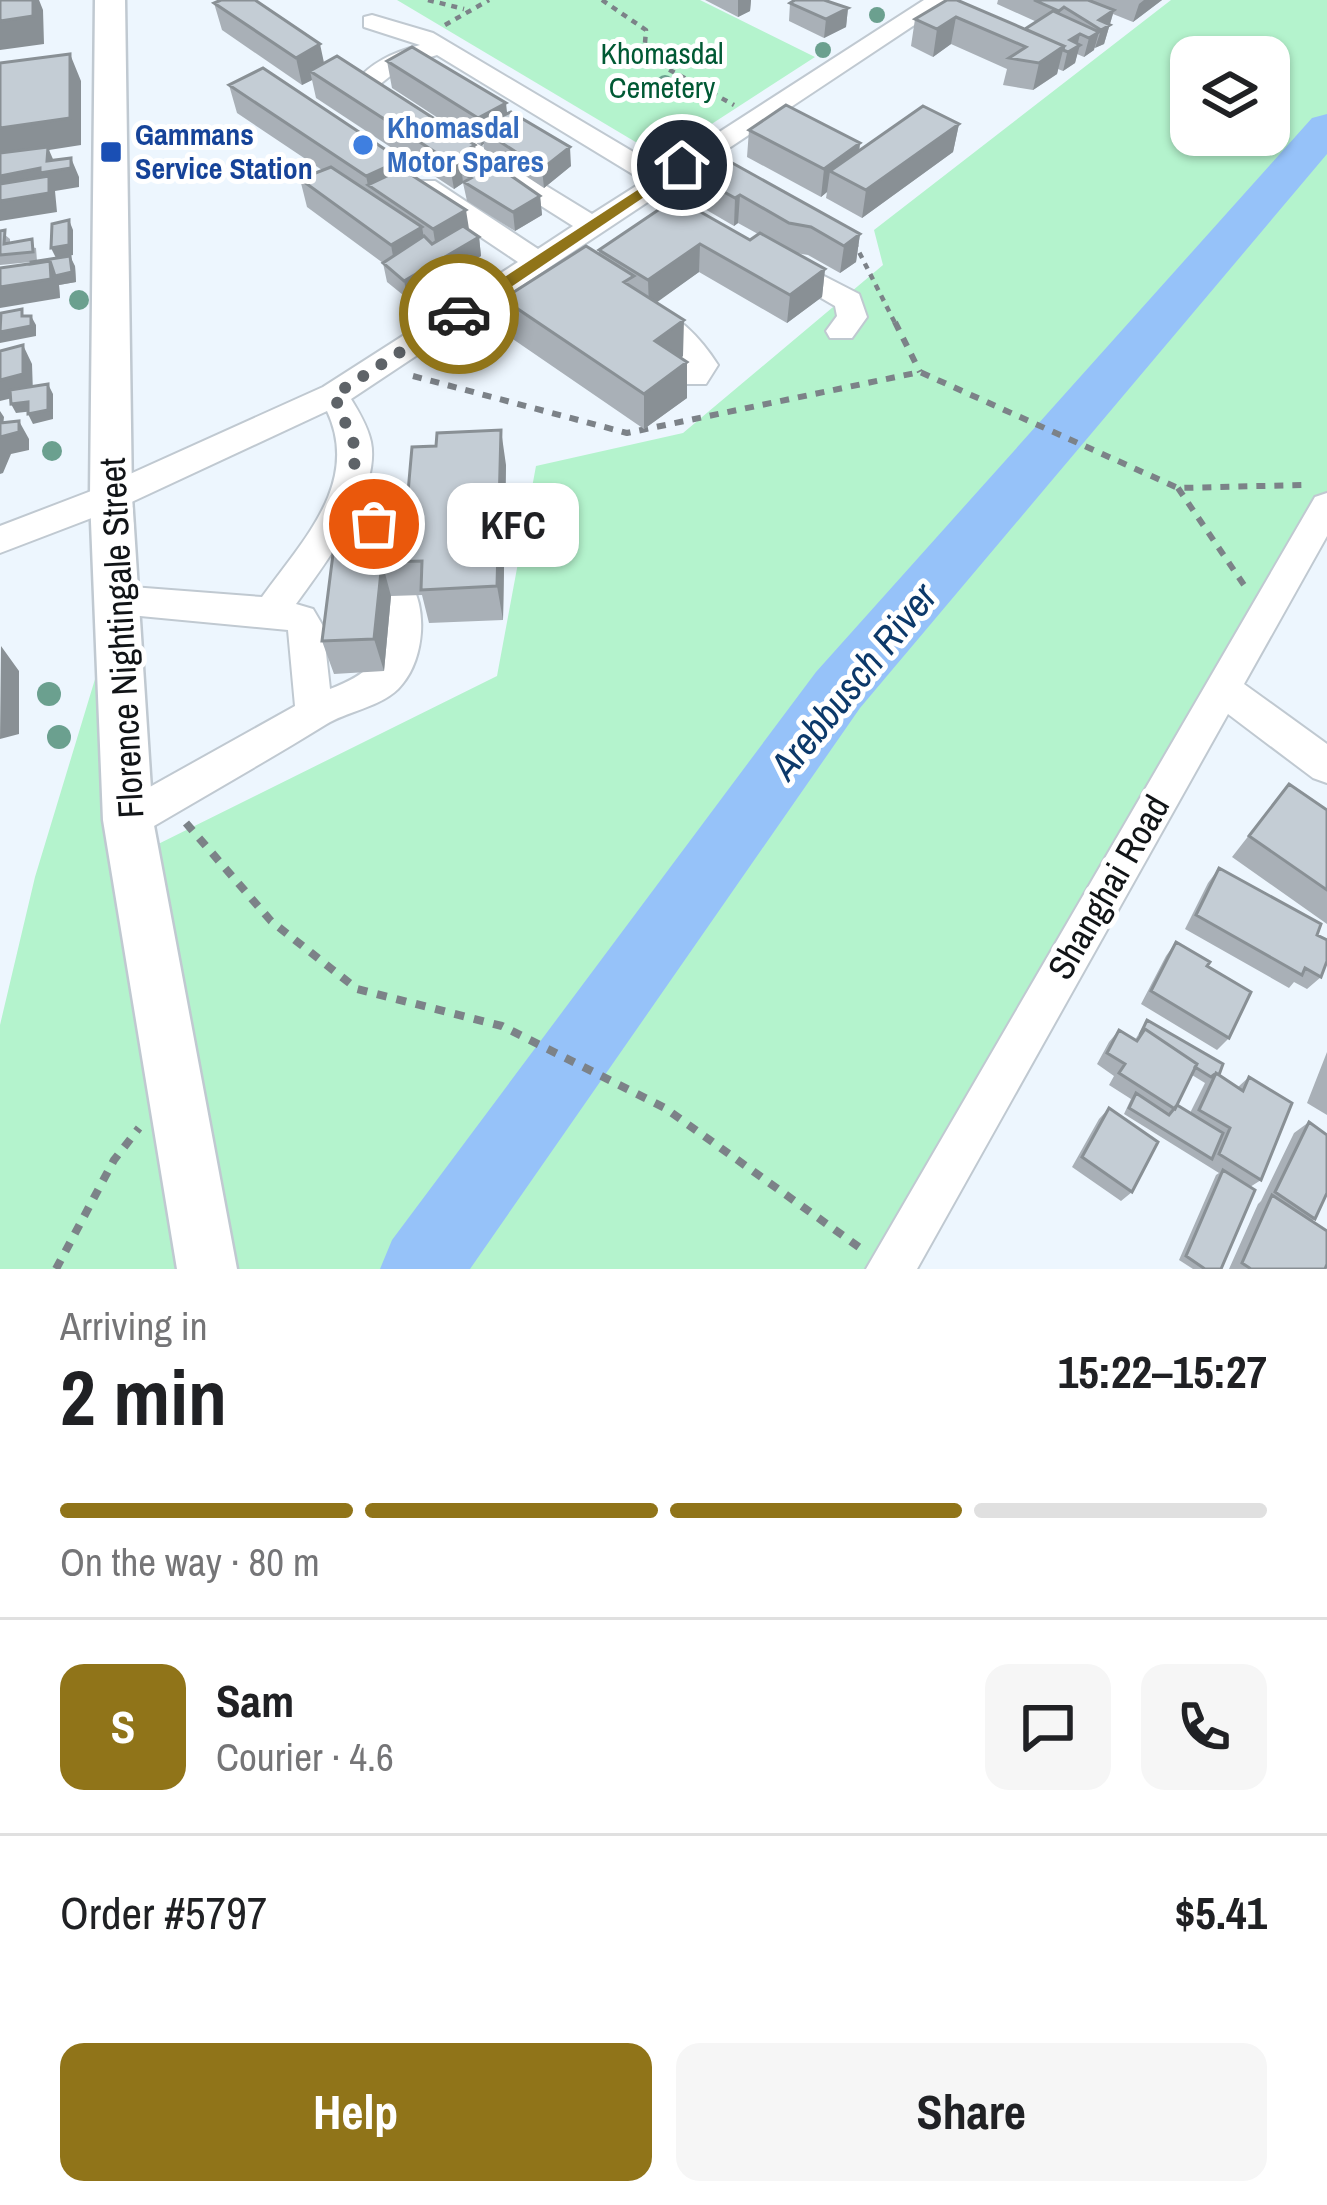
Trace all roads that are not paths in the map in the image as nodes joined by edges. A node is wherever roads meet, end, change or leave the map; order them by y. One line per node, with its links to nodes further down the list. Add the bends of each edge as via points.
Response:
1 (110, 0): 18 (main road, Florence Nightingale Street)
2 (940, 0): 6 (street)
3 (372, 22): 4 (street)
4 (433, 42): 6 (street); 8 (street, via 395,60 373,91)
5 (401, 171): 10 (street)
6 (651, 185): 7 (street); 8 (street)
7 (683, 213)
8 (591, 225): 10 (street)
9 (767, 256): 13 (street, via 849,301 852,316)
10 (543, 257): 11 (street); 15 (street)
11 (585, 275)
12 (619, 296): 14 (street, via 699,354)
13 (841, 331)
14 (695, 376)
15 (334, 395): 16 (street, via 356,449); 18 (street)
16 (353, 477): 19 (street); 23 (street)
17 (1317, 495): 24 (street, Shanghai Road, via 1265,615)
18 (111, 497): 20 (street); 22 (main road, Florence Nightingale Street)
19 (374, 524)
20 (0, 540)
21 (400, 596): 25 (street, via 404,654 392,673)
22 (119, 600): 23 (street); 27 (main road, Florence Nightingale Street)
23 (271, 612): 25 (street, via 305,626)
24 (1221, 688): 26 (street); 29 (street, Shanghai Road)
25 (314, 712): 27 (street)
26 (1327, 766)
27 (146, 809): 28 (main road, Florence Nightingale Street, via 174,1081)
28 (206, 1269)
29 (890, 1269)

